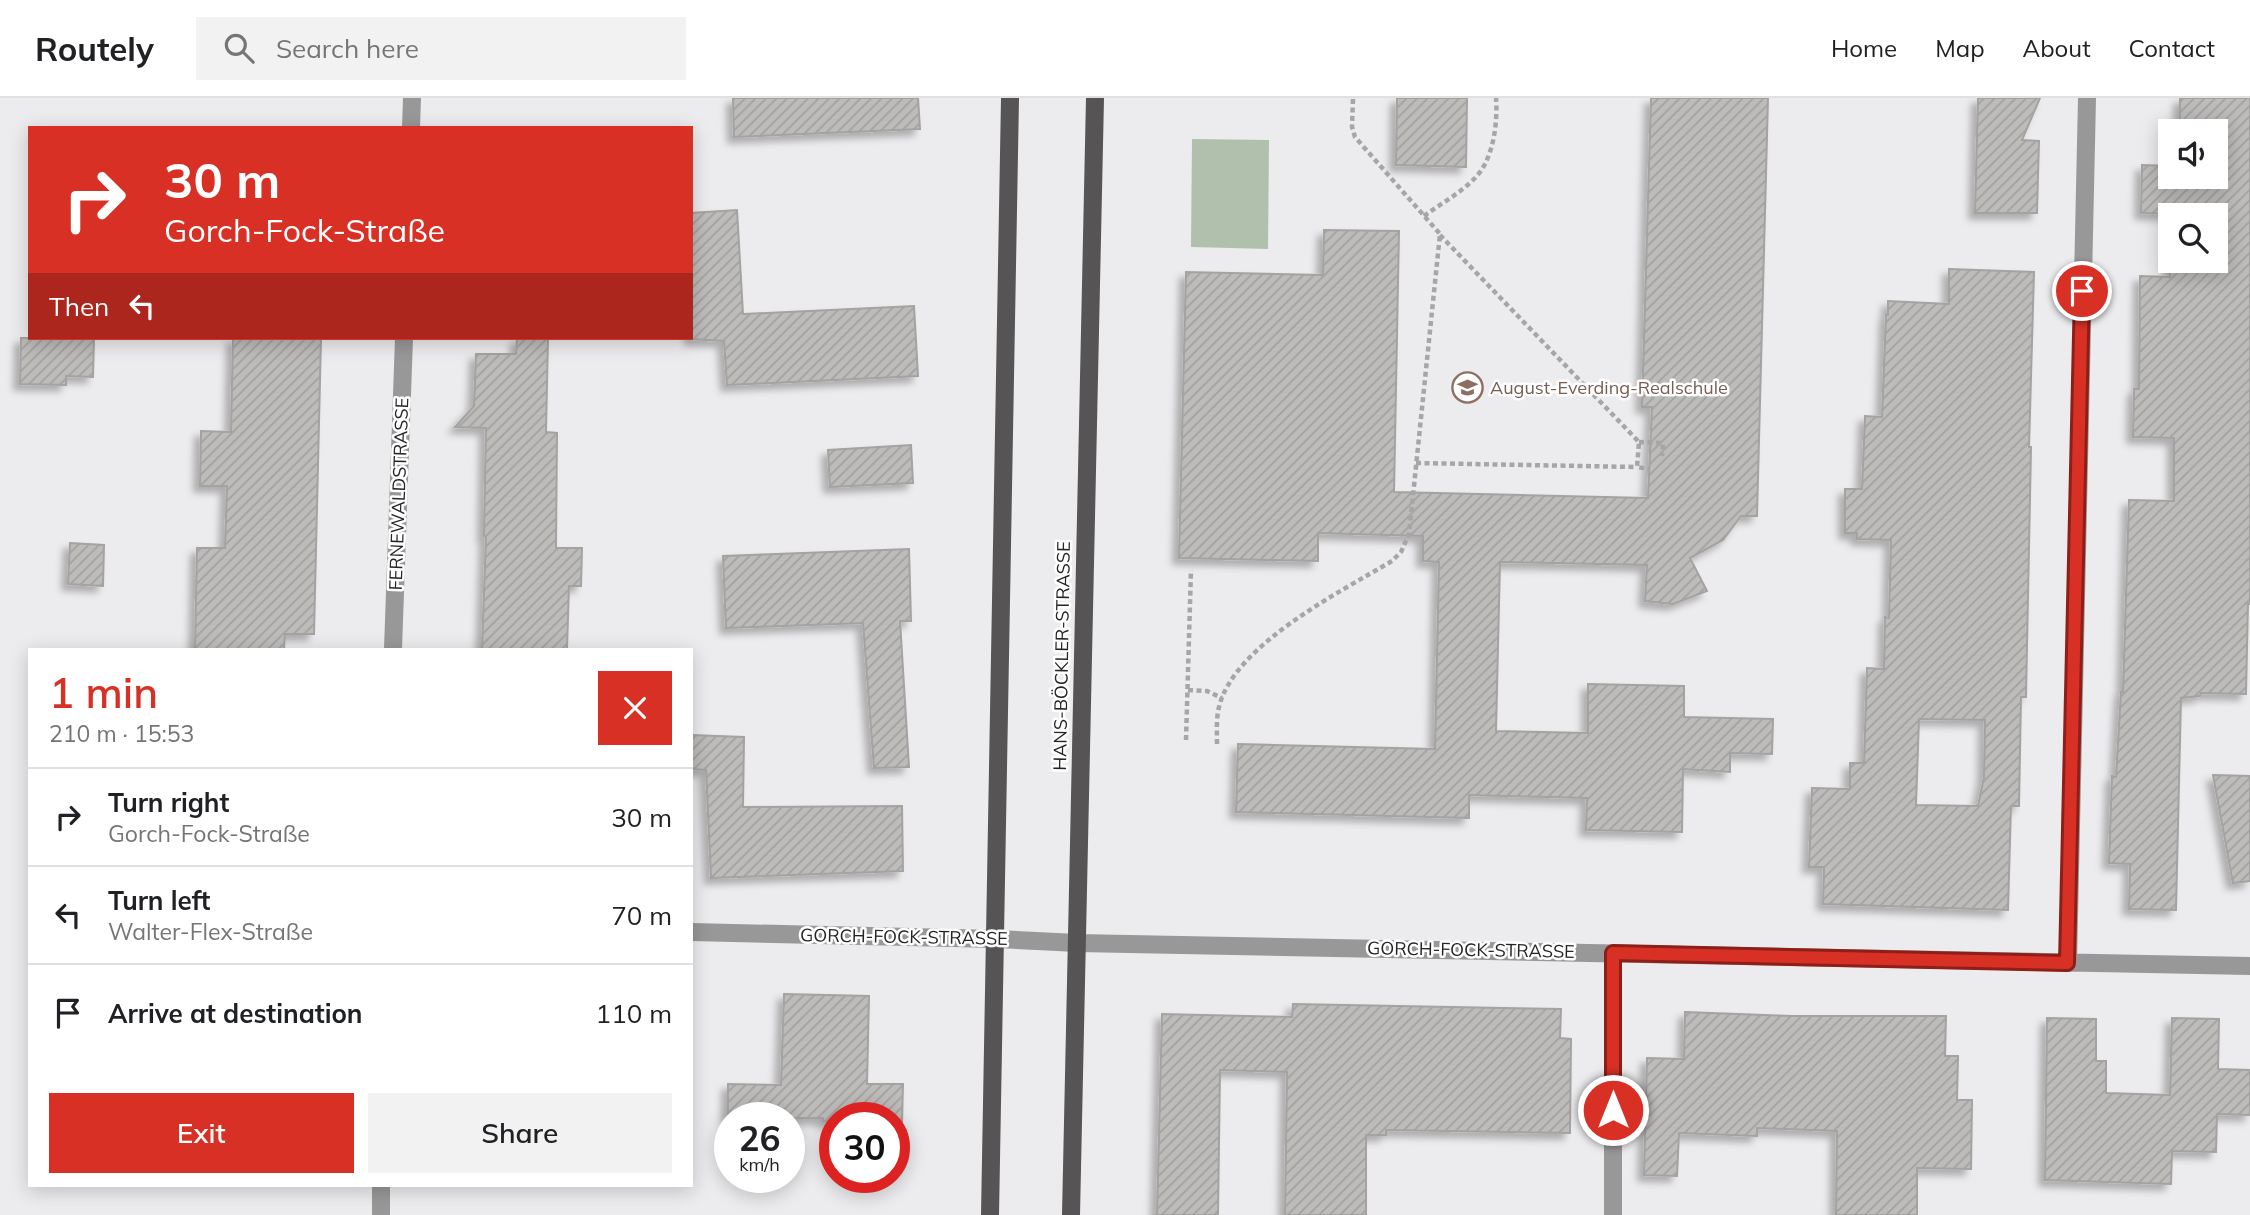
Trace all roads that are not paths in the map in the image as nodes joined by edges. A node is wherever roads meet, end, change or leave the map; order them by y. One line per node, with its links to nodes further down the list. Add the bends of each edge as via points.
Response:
1 (412, 98): 5 (street)
2 (1010, 98): 9 (main road)
3 (1095, 98): 10 (main road, HANS-BÖCKLER-STRASSE)
4 (2087, 98): 12 (street)
5 (411, 126)
6 (404, 340): 7 (street, FERNEWALDSTRASSE)
7 (393, 648)
8 (693, 932): 9 (street, GORCH-FOCK-STRASSE)
9 (997, 939): 10 (street, GORCH-FOCK-STRASSE); 16 (main road)
10 (1077, 943): 11 (street, GORCH-FOCK-STRASSE); 17 (main road, HANS-BÖCKLER-STRASSE)
11 (1613, 953): 12 (street, GORCH-FOCK-STRASSE); 18 (street)
12 (2067, 963): 13 (street, GORCH-FOCK-STRASSE)
13 (2250, 967)
14 (382, 1187): 15 (street)
15 (381, 1215)
16 (990, 1215)
17 (1071, 1215)
18 (1613, 1215)

